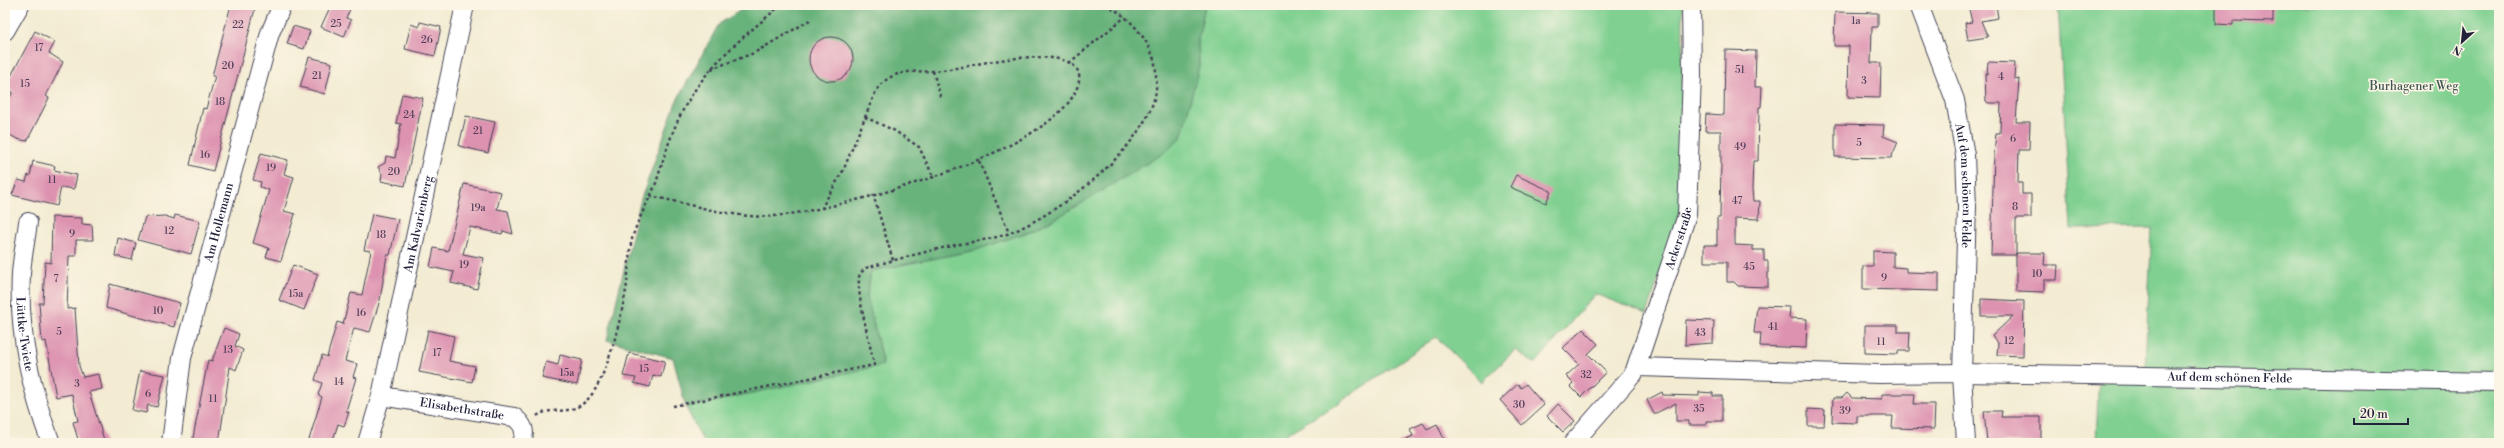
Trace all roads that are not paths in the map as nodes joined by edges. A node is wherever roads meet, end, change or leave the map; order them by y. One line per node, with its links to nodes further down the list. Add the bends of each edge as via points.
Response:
1 (20, 5): 6 (street)
2 (282, 5): 13 (street, Am Hollemann, via 270,33 182,358)
3 (464, 5): 11 (street, Am Kalvarienberg)
4 (1692, 5): 8 (street, Ackerstraße, via 1688,208)
5 (1919, 5): 9 (street, Auf dem schönen Felde, via 1955,100 1965,154 1967,207)
6 (5, 31)
7 (28, 222): 12 (street, Lüttke-Twiete, via 22,274 22,321 33,381)
8 (1637, 367): 9 (street, Auf dem schönen Felde, via 1880,374); 16 (street, Ackerstraße, via 1623,388)
9 (1962, 373): 10 (street, Auf dem schönen Felde); 17 (street, Auf dem schönen Felde)
10 (2499, 382)
11 (381, 396): 14 (street, Am Kalvarienberg); 15 (street, Elisabethstraße, via 514,417 522,423 524,429)
12 (51, 443)
13 (171, 443)
14 (368, 443)
15 (522, 443)
16 (1573, 443)
17 (1966, 443)

